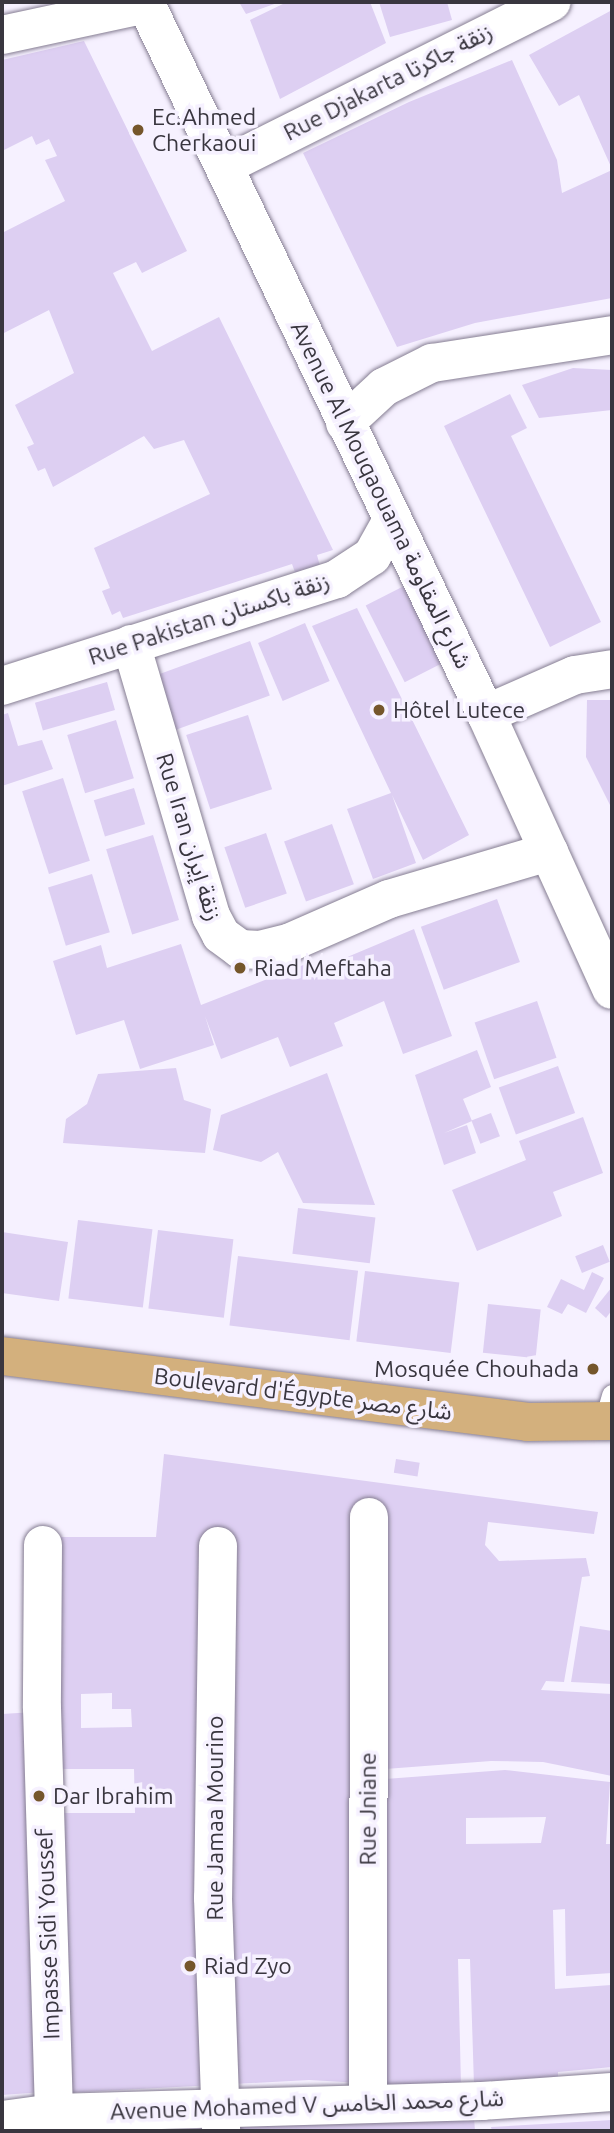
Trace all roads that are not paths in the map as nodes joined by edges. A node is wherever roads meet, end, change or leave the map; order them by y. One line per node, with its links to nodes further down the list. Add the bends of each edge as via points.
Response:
1 (551, 2): 4 (street, Rue Djakarta زنقة جاكرتا)
2 (145, 3): 3 (street); 4 (street, Avenue Al Mouqaouama شارع المقاومة)
3 (2, 35)
4 (226, 165): 6 (street, Avenue Al Mouqaouama شارع المقاومة)
5 (612, 335): 6 (street, via 432,363 384,387)
6 (345, 423): 7 (street, Avenue Al Mouqaouama شارع المقاومة)
7 (392, 520): 8 (street, Rue Pakistan زنقة باكستان, via 372,556 347,575); 11 (street, Avenue Al Mouqaouama شارع المقاومة)
8 (131, 645): 10 (street, Rue Pakistan زنقة باكستان); 12 (street, Rue Iran زنقة إيران, via 211,916 220,935 240,949 260,950 290,942 389,899)
9 (612, 669): 11 (street, via 575,675)
10 (2, 686)
11 (486, 714): 12 (street, Avenue Al Mouqaouama شارع المقاومة)
12 (549, 852): 13 (street, Avenue Al Mouqaouama شارع المقاومة)
13 (612, 990)
14 (2, 1356): 15 (main road, Boulevard d'Égypte شارع مصر, via 528,1422)
15 (610, 1413)
16 (369, 1517): 20 (street, Rue Jniane)
17 (43, 1545): 21 (street, Impasse Sidi Youssef, via 42,1707)
18 (218, 1546): 23 (street, Rue Jamaa Mourino, via 213,1898)
19 (612, 2092): 22 (street, Avenue Mohamed V شارع محمد الخامس)
20 (368, 2101): 22 (street, Avenue Mohamed V شارع محمد الخامس); 23 (street, Avenue Mohamed V شارع محمد الخامس)
21 (54, 2113): 23 (street, Avenue Mohamed V شارع محمد الخامس); 24 (street, Avenue Mohamed V شارع محمد الخامس)
22 (483, 2116)
23 (221, 2119)
24 (2, 2120)

